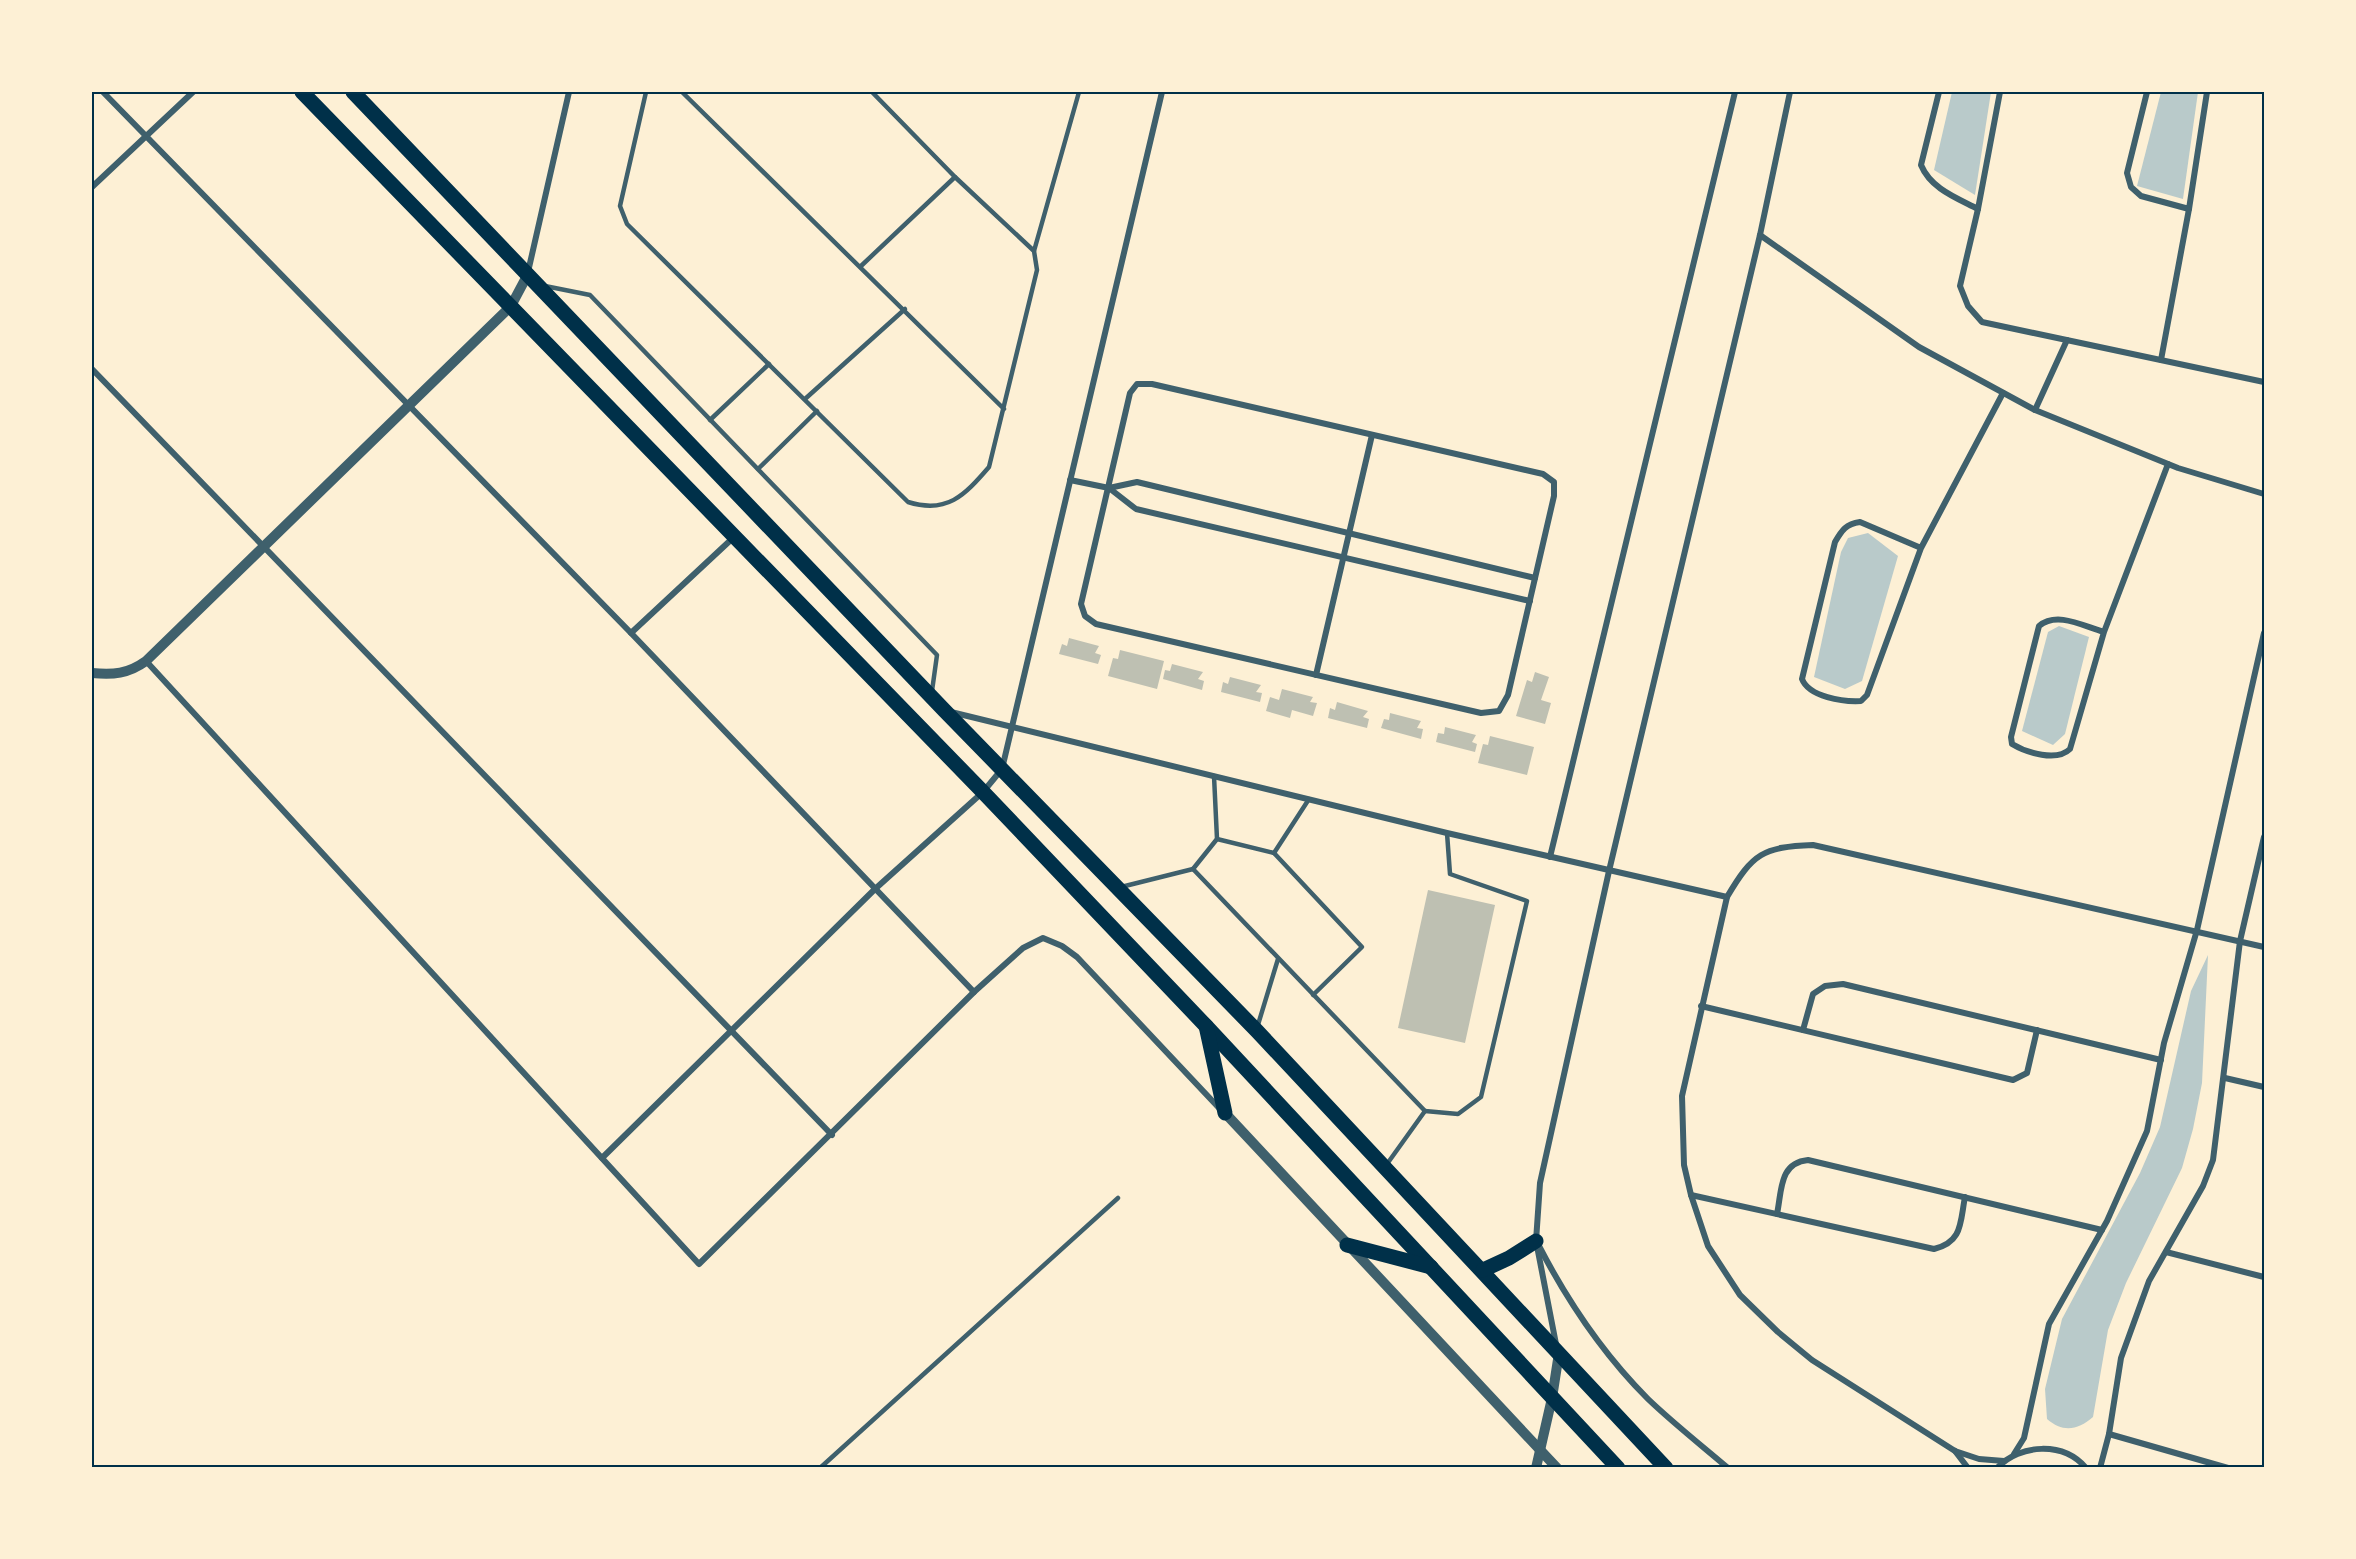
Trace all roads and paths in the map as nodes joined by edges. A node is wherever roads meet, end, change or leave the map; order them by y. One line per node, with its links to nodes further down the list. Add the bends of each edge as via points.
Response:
1 (103, 92): 17 (street)
2 (193, 92): 17 (street)
3 (302, 92): 27 (main road)
4 (353, 92): 25 (main road)
5 (569, 92): 25 (street)
6 (646, 92): 31 (lane, via 620,206 627,224)
7 (682, 92): 24 (lane)
8 (872, 92): 18 (lane)
9 (1079, 92): 23 (lane)
10 (1162, 92): 44 (street)
11 (1735, 92): 71 (street)
12 (1790, 92): 22 (street)
13 (1939, 92): 20 (street, via 1922,165 1935,185)
14 (2000, 92): 20 (street)
15 (2147, 92): 21 (street, via 2127,172 2131,187 2141,196)
16 (2207, 92): 21 (street)
17 (144, 135): 19 (street); 36 (street)
18 (955, 177): 23 (lane); 24 (lane)
19 (92, 187)
20 (1978, 209): 29 (street, via 1960,286 1968,306 1982,322)
21 (2189, 209): 30 (street)
22 (1760, 235): 34 (street, via 1919,347); 73 (street)
23 (1034, 251): 37 (lane, via 1037,270)
24 (861, 266): 28 (lane)
25 (528, 274): 26 (main road); 27 (street)
26 (539, 285): 40 (lane, via 590,295); 60 (main road)
27 (511, 306): 36 (street); 48 (main road)
28 (904, 309): 35 (lane); 37 (lane)
29 (2067, 340): 30 (street); 38 (street)
30 (2161, 360): 33 (street)
31 (769, 364): 35 (lane); 40 (lane)
32 (92, 369): 49 (street)
33 (2265, 382)
34 (2002, 393): 38 (street); 50 (street)
35 (805, 399): 39 (lane)
36 (409, 406): 49 (street); 55 (street)
37 (1005, 409): 39 (lane, via 989,467 972,488 947,504 927,508 908,502)
38 (2035, 410): 42 (street)
39 (817, 411): 43 (lane)
40 (710, 420): 43 (lane)
41 (1372, 435): 45 (street, via 1152,384 1137,384 1130,393); 47 (street); 52 (street, via 1543,474 1554,482)
42 (2168, 464): 46 (street); 54 (street)
43 (758, 469): 60 (lane, via 937,655)
44 (1070, 480): 45 (street); 62 (street)
45 (1109, 488): 47 (street, via 1137,482); 51 (street, via 1136,509); 59 (street, via 1082,604 1085,616 1096,624)
46 (2265, 494)
47 (1349, 533): 51 (street); 52 (street)
48 (734, 537): 55 (street); 65 (main road)
49 (264, 547): 57 (street); 85 (street)
50 (1921, 548): 50 (street, via 1860,522 1842,529 1802,679 1805,687 1853,702 1867,695)
51 (1344, 557): 53 (street); 59 (street)
52 (1535, 578): 53 (street)
53 (1530, 601): 59 (street, via 1508,695 1499,711 1481,713)
54 (2104, 632): 54 (street, via 2070,749 2056,757 2012,744 2039,626 2056,618)
55 (631, 633): 75 (street)
56 (2265, 633): 77 (street)
57 (146, 661): 58 (street, via 132,671); 95 (street)
58 (92, 673)
59 (1316, 675)
60 (931, 697): 61 (main road)
61 (944, 710): 62 (street); 63 (main road)
62 (1012, 726): 63 (street); 64 (street)
63 (1002, 769): 65 (street); 74 (main road)
64 (1214, 776): 66 (street); 69 (lane)
65 (983, 792): 75 (street); 84 (main road)
66 (1309, 799): 67 (street); 70 (lane)
67 (1447, 833): 71 (street); 92 (lane, via 1450,874 1527,901 1481,1097 1458,1114)
68 (2265, 837): 78 (street)
69 (1217, 839): 70 (lane); 72 (lane)
70 (1274, 853): 82 (lane, via 1362,947)
71 (1550, 857): 73 (street)
72 (1193, 869): 74 (lane); 80 (lane)
73 (1609, 871): 76 (street); 102 (street, via 1540,1183)
74 (1119, 888): 88 (main road)
75 (875, 890): 81 (street); 85 (street)
76 (1726, 897): 77 (street, via 1742,872 1762,853 1780,846 1814,845); 83 (street)
77 (2197, 930): 78 (street); 89 (street)
78 (2240, 941): 79 (street); 90 (street)
79 (2265, 946)
80 (1278, 959): 82 (lane); 88 (lane)
81 (974, 992): 93 (street, via 1023,948 1043,938 1062,946 1077,957); 94 (street)
82 (1313, 996): 92 (lane)
83 (1701, 1006): 86 (street); 97 (street, via 1682,1096 1684,1165)
84 (1206, 1026): 93 (main road); 105 (main road)
85 (733, 1030): 94 (street); 95 (street)
86 (1803, 1030): 87 (street, via 1814,994 1825,986 1843,984); 87 (street, via 2013,1080 2026,1073)
87 (2037, 1030): 89 (street)
88 (1257, 1031): 96 (main road)
89 (2161, 1060): 101 (street, via 2147,1131)
90 (2225, 1078): 91 (street); 104 (street, via 2213,1160)
91 (2265, 1087)
92 (1425, 1111): 96 (lane)
93 (1225, 1113): 103 (street)
94 (832, 1135): 95 (street, via 699,1264)
95 (602, 1158)
96 (1385, 1167): 106 (main road)
97 (1691, 1195): 100 (street); 112 (street, via 1708,1246 1740,1295 1778,1332 1812,1360)
98 (1965, 1197): 100 (street, via 1956,1237 1946,1246 1934,1249); 100 (street, via 1808,1160 1796,1161 1786,1170); 101 (street)
99 (1118, 1198): 115 (lane)
100 (1777, 1214)
101 (2102, 1230): 113 (street, via 2049,1324 2024,1438)
102 (1536, 1241): 106 (main road); 108 (street); 120 (street, via 1572,1301 1627,1375)
103 (1347, 1245): 105 (main road); 111 (street)
104 (2166, 1252): 107 (street); 110 (street, via 2149,1281 2121,1358)
105 (1432, 1267): 109 (main road)
106 (1483, 1270): 108 (main road)
107 (2265, 1277)
108 (1558, 1353): 109 (street); 119 (main road)
109 (1552, 1398): 111 (street); 118 (main road)
110 (2109, 1434): 124 (street); 125 (street)
111 (1540, 1450): 116 (street); 117 (street)
112 (1955, 1451): 114 (street, via 1979,1459); 121 (street)
113 (2014, 1455): 114 (street); 123 (street, via 2037,1448 2060,1451)
114 (2004, 1461): 122 (street)
115 (820, 1467)
116 (1536, 1467)
117 (1557, 1467)
118 (1618, 1467)
119 (1666, 1467)
120 (1728, 1467)
121 (1968, 1467)
122 (1997, 1467)
123 (2086, 1467)
124 (2100, 1467)
125 (2228, 1467)

